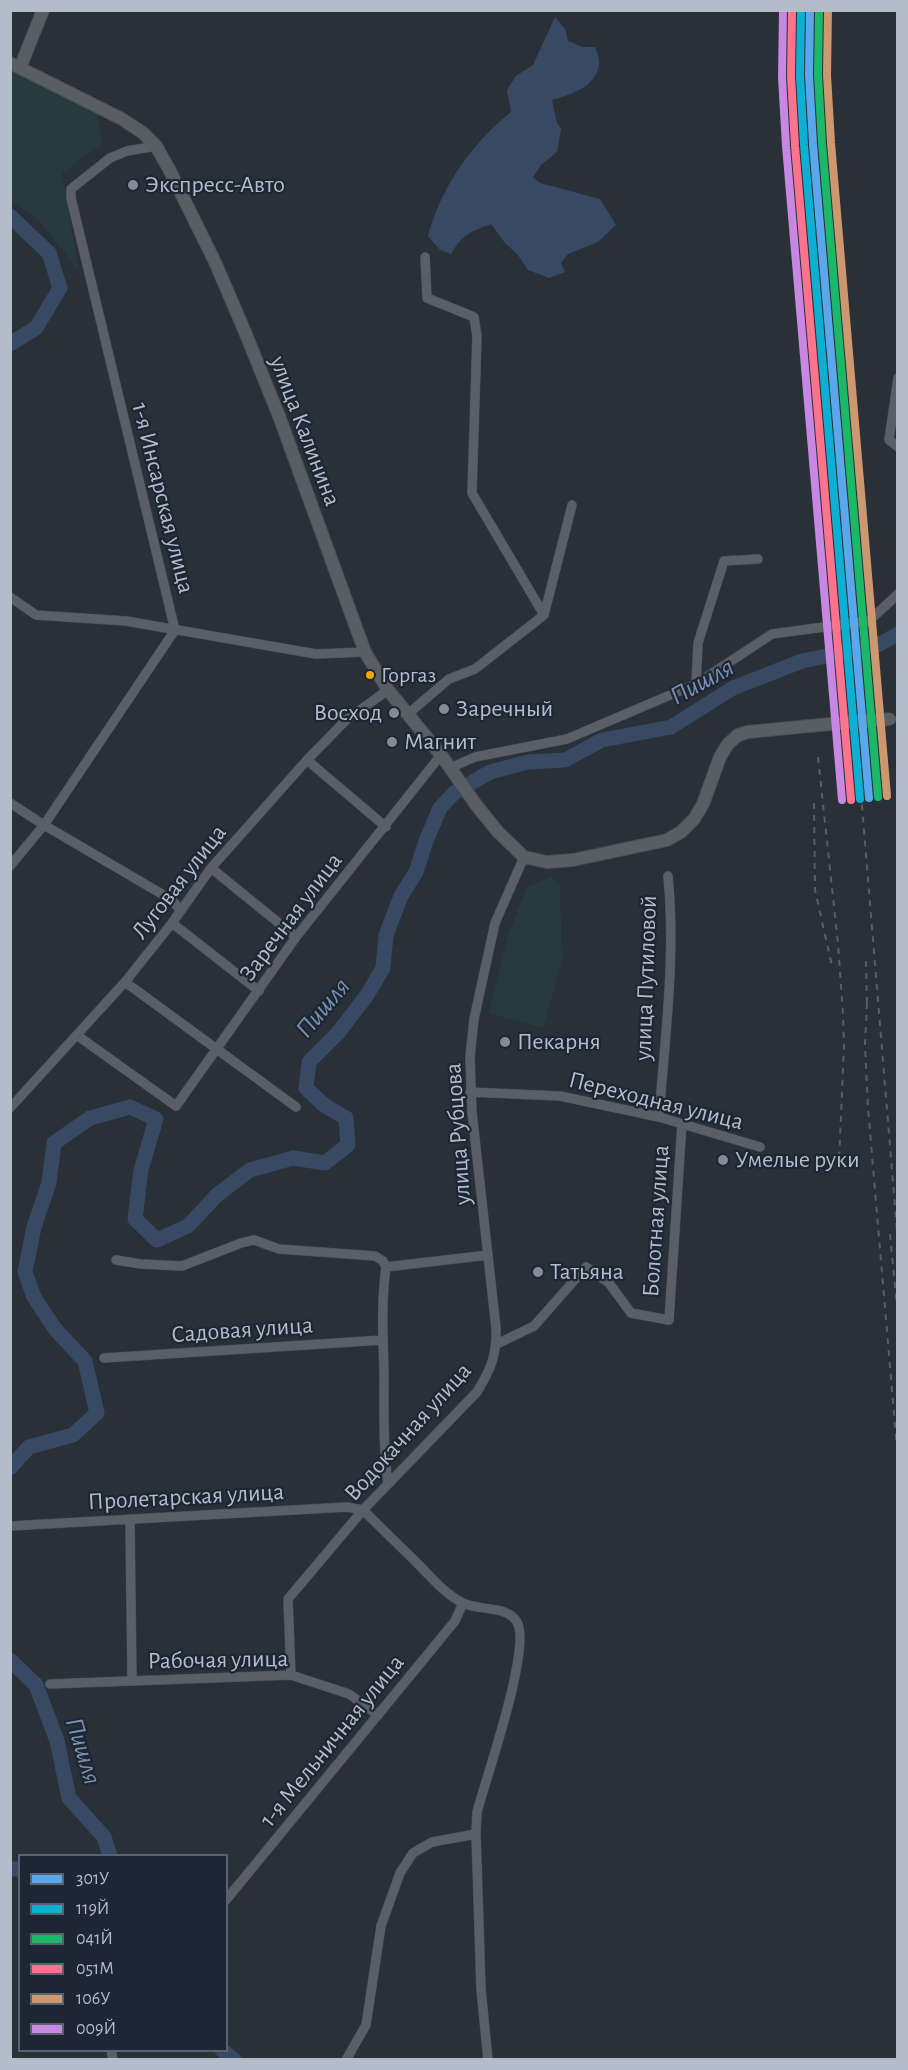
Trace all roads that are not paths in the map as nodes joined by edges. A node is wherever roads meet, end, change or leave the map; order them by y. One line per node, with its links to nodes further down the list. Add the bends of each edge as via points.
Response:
1 (43, 10): 2 (main road)
2 (15, 66): 3 (main road, улица Калинина, via 122,119)
3 (156, 146): 12 (street, 1-я Инсарская улица, via 110,158 71,189 71,198); 13 (main road, улица Калинина, via 215,262 249,342)
4 (425, 256): 11 (street, via 427,298 474,317 477,336 472,493)
5 (897, 378): 6 (street, via 889,440)
6 (897, 447)
7 (572, 505): 11 (street)
8 (758, 559): 14 (street, via 724,561 699,643)
9 (897, 594): 14 (street, via 869,621 772,634)
10 (10, 597): 12 (street, via 36,615 126,621)
11 (544, 615): 16 (street, via 475,669 449,679)
12 (175, 630): 13 (street, via 316,654); 22 (street, 1-я Инсарская улица)
13 (365, 652): 15 (main road, улица Калинина)
14 (696, 684): 20 (street, via 567,739 475,757)
15 (388, 690): 16 (main road, улица Калинина); 19 (street, Луговая улица, via 346,720)
16 (408, 714): 18 (main road, улица Калинина)
17 (894, 719): 24 (main road, bridge, via 738,735 720,758 694,819 667,840 573,860 547,862)
18 (441, 755): 20 (main road, улица Калинина); 23 (street, Заречная улица)
19 (307, 760): 23 (street); 26 (street, Луговая улица)
20 (453, 772): 24 (main road, улица Калинина, via 498,832)
21 (10, 803): 22 (street)
22 (44, 825): 25 (street, 1-я Инсарская улица); 28 (street, via 172,900)
23 (386, 827): 30 (street, Заречная улица)
24 (524, 857): 35 (street, улица Рубцова, via 495,923 474,1019)
25 (10, 866)
26 (211, 868): 28 (street, Луговая улица); 30 (street)
27 (668, 876): 38 (street, улица Путиловой, via 670,956)
28 (180, 909): 29 (street, Луговая улица)
29 (172, 923): 31 (street, Луговая улица); 32 (street)
30 (296, 937): 32 (street, Заречная улица)
31 (125, 982): 33 (street, Луговая улица); 34 (street)
32 (259, 991): 34 (street, Заречная улица)
33 (78, 1036): 34 (street, Заречная улица, via 176,1106); 37 (street, Луговая улица)
34 (218, 1050): 36 (street)
35 (470, 1092): 38 (street, Переходная улица, via 560,1096); 41 (street, улица Рубцова)
36 (296, 1107)
37 (10, 1108)
38 (659, 1117): 39 (street, Переходная улица)
39 (682, 1124): 40 (street, Переходная улица); 45 (street, Болотная улица, via 669,1320 631,1313 609,1282 586,1267 534,1326)
40 (760, 1147)
41 (488, 1255): 43 (street); 45 (street, улица Рубцова)
42 (116, 1260): 43 (street, via 182,1266 254,1240 279,1249 375,1256)
43 (386, 1267): 44 (street)
44 (383, 1340): 46 (street, Садовая улица); 47 (street)
45 (497, 1344): 47 (street, Водокачная улица, via 490,1372 477,1392)
46 (104, 1358)
47 (388, 1484): 48 (street, Водокачная улица)
48 (363, 1510): 49 (street, Пролетарская улица, via 347,1507); 51 (street, via 442,1588); 52 (street, Водокачная улица, via 288,1599)
49 (130, 1521): 50 (street, Пролетарская улица); 53 (street)
50 (10, 1526)
51 (464, 1603): 55 (street, 1-я Мельничная улица, via 455,1621); 56 (street, via 511,1615 518,1623 520,1640 516,1676 477,1812)
52 (291, 1675): 53 (street, Рабочая улица); 55 (street, Рабочая улица, via 349,1694)
53 (132, 1681): 54 (street, Рабочая улица)
54 (50, 1684)
55 (378, 1716): 57 (street, 1-я Мельничная улица)
56 (476, 1834): 58 (street, via 432,1842 413,1853 400,1873 381,1926 366,2025); 59 (street, via 481,1989)
57 (228, 1898)
58 (346, 2060)
59 (488, 2060)

